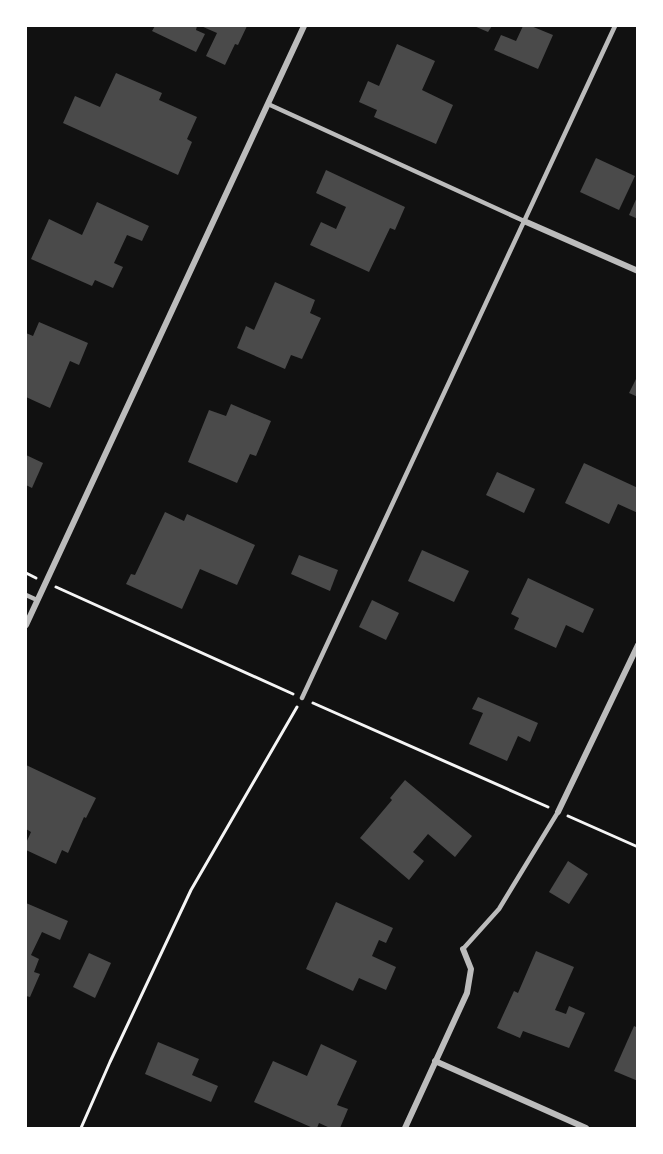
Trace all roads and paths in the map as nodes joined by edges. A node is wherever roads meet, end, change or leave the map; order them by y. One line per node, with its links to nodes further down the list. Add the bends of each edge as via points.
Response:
1 (304, 26): 3 (street)
2 (615, 26): 4 (lane)
3 (268, 104): 4 (lane); 7 (street)
4 (524, 220): 5 (street); 12 (lane)
5 (638, 271)
6 (26, 573): 7 (path)
7 (45, 582): 9 (street); 12 (path)
8 (26, 595): 9 (lane)
9 (37, 600): 10 (street)
10 (26, 625)
11 (638, 645): 13 (street)
12 (302, 698): 13 (path); 17 (path, via 191,890)
13 (558, 812): 14 (path); 15 (lane, via 499,909)
14 (638, 847)
15 (463, 949): 16 (street, via 471,969 467,993)
16 (435, 1061): 18 (street); 19 (street)
17 (81, 1128)
18 (405, 1128)
19 (586, 1128)

